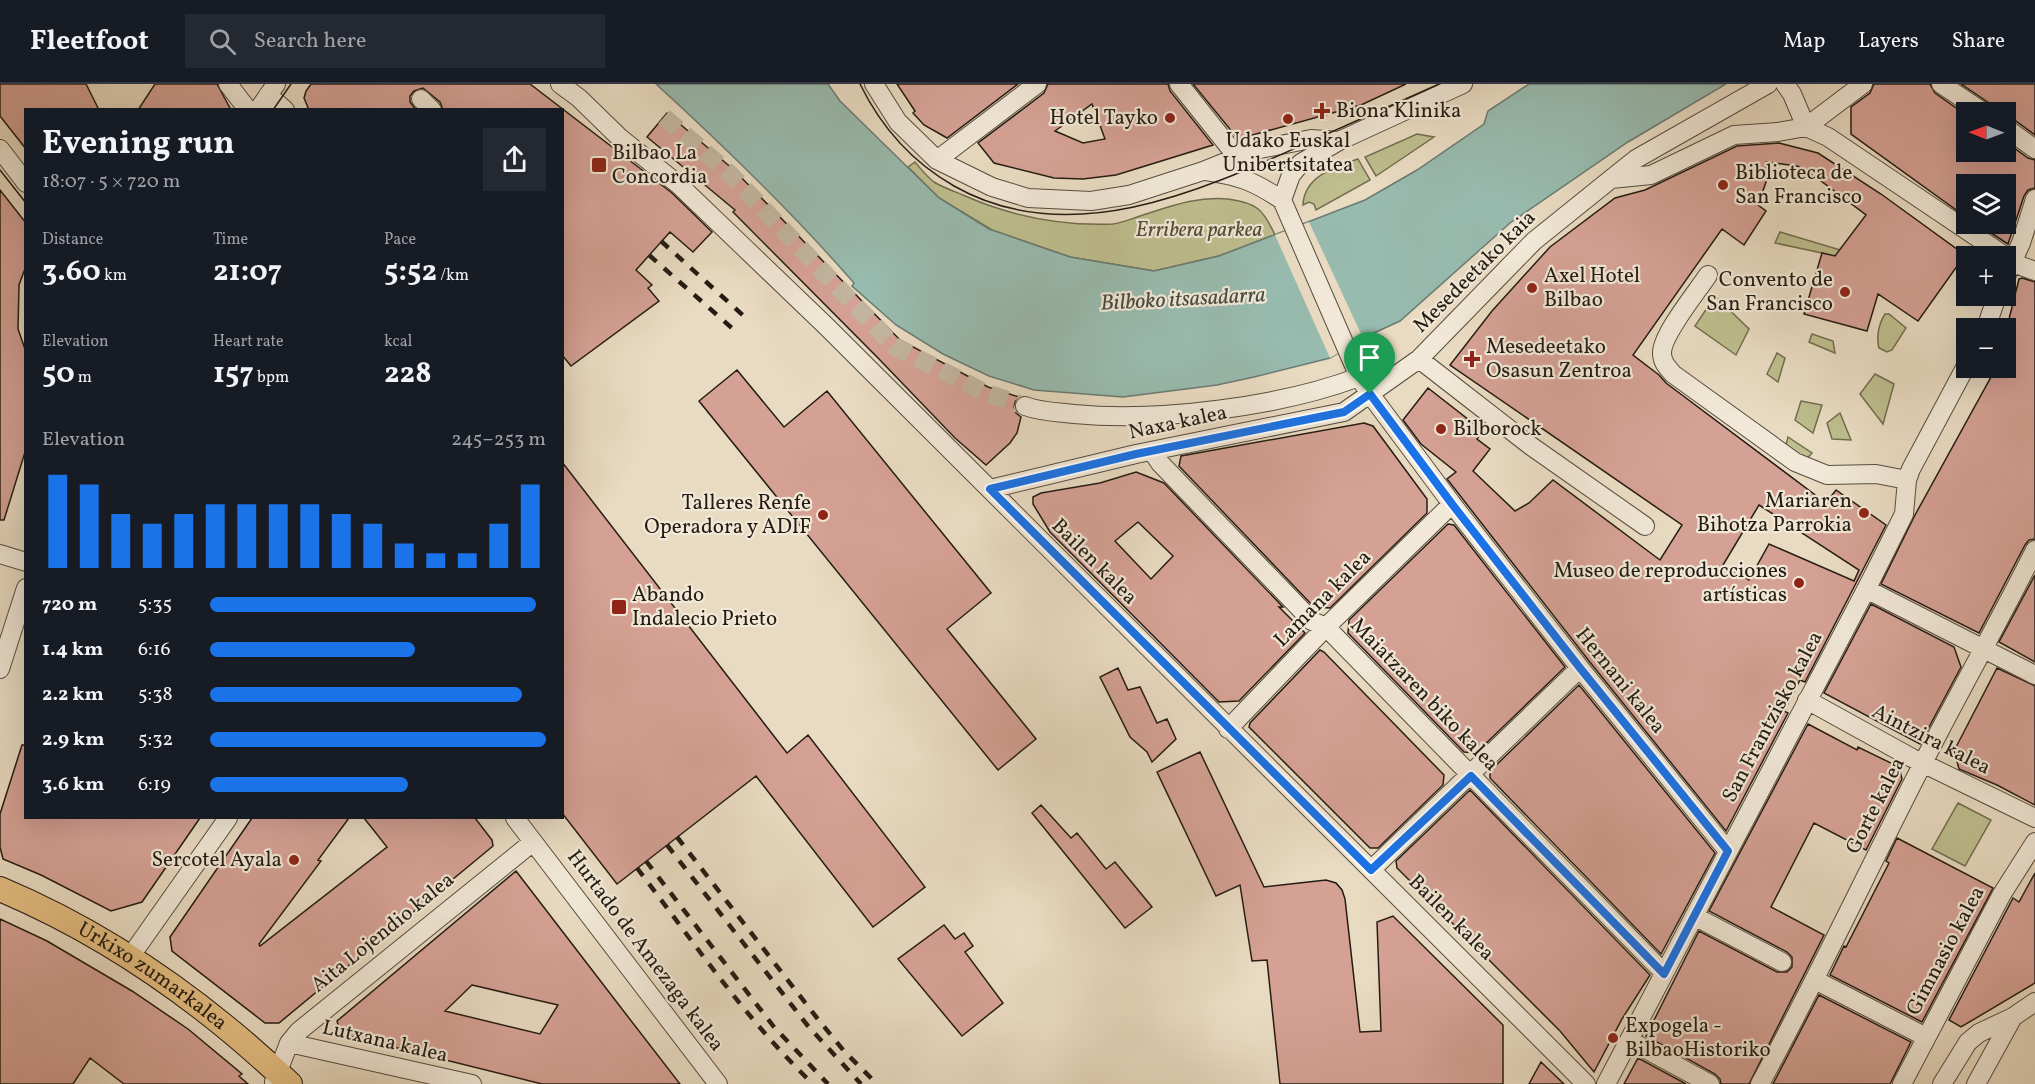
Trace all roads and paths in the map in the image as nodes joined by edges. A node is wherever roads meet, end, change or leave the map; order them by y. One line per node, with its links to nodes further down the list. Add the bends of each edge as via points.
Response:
1 (228, 84): 13 (street)
2 (560, 84): 39 (street, Bailen kalea, via 679,185)
3 (874, 84): 21 (street, via 898,122)
4 (1037, 84): 21 (street)
5 (1179, 84): 20 (street)
6 (1463, 84): 17 (street)
7 (1768, 84): 23 (street, Mesedeetako kaia, via 1636,159)
8 (1863, 84): 15 (street)
9 (1941, 84): 12 (street)
10 (1789, 89): 15 (street)
11 (267, 96): 14 (street)
12 (1968, 102)
13 (246, 108)
14 (282, 108)
15 (1806, 127): 23 (street, via 1734,135 1651,175); 27 (street, via 1828,137)
16 (2016, 135): 19 (street)
17 (1339, 141): 20 (street, via 1311,140 1255,150); 26 (street, via 1301,163 1291,175)
18 (0, 149): 24 (street)
19 (2035, 149)
20 (1238, 158): 22 (street)
21 (937, 160): 22 (street, via 992,187 1028,198 1062,201 1128,195)
22 (1203, 171): 26 (street, via 1257,183)
23 (1611, 179): 32 (street, Mesedeetako kaia, via 1534,241)
24 (24, 180)
25 (2035, 199): 28 (street)
26 (1282, 200): 33 (street, Hernani kalea)
27 (1983, 246)
28 (2014, 246)
29 (2016, 266): 30 (street)
30 (2035, 271)
31 (1708, 275): 38 (street, via 1666,338 1662,352 1665,365 1673,374 1795,462 1827,475 1875,474)
32 (1419, 359): 35 (street, Mesedeetako kaia); 41 (street, via 1531,446)
33 (1355, 369): 35 (street, Hernani kalea); 36 (street, via 1330,387 1245,405 1174,414 1112,418 1038,411)
34 (1960, 378): 38 (street, San Frantzisko kalea)
35 (1370, 394): 37 (street, Naxa kalea, via 1344,412); 40 (street, Hernani kalea)
36 (1025, 405)
37 (1152, 451): 39 (street, Naxa kalea); 47 (street, Maiatzaren biko kalea, via 1312,621)
38 (1907, 480): 45 (street, San Frantzisko kalea, via 1904,514)
39 (990, 489): 53 (street, Bailen kalea)
40 (1452, 504): 47 (street, Lamana kalea); 49 (street, Hernani kalea)
41 (1645, 526)
42 (2035, 550): 48 (street, Gorte kalea)
43 (0, 554): 44 (street)
44 (24, 561)
45 (1866, 589): 48 (street); 52 (street, San Frantzisko kalea)
46 (24, 594): 50 (street)
47 (1326, 627): 53 (street, Lamana kalea); 55 (street, Maiatzaren biko kalea)
48 (1985, 648): 51 (street); 54 (street, Gorte kalea)
49 (1580, 668): 55 (street); 61 (street, Hernani kalea)
50 (0, 669)
51 (2035, 675)
52 (1807, 700): 54 (street, Aintzira kalea); 61 (street, San Frantzisko kalea)
53 (1228, 729): 62 (street, Bailen kalea)
54 (1923, 763): 56 (street, Aintzira kalea); 68 (street, Gorte kalea)
55 (1471, 776): 62 (street); 67 (street, Maiatzaren biko kalea)
56 (2035, 818)
57 (227, 819): 65 (street)
58 (516, 819): 59 (street, Hurtado de Amezaga kalea)
59 (533, 842): 73 (street, Aita Lojendio kalea); 76 (street, Hurtado de Amezaga kalea)
60 (2035, 843): 71 (street, Gimnasio kalea, via 2009,882)
61 (1728, 851): 64 (street, San Frantzisko kalea)
62 (1371, 870): 77 (street, Bailen kalea)
63 (0, 889): 65 (main road, Urkixo zumarkalea, via 39,906)
64 (1694, 916): 66 (street); 67 (street, San Frantzisko kalea)
65 (130, 957): 74 (main road, Urkixo zumarkalea, via 203,1008)
66 (1782, 962)
67 (1664, 974): 72 (street, San Frantzisko kalea)
68 (1815, 980): 71 (street); 80 (street, Gorte kalea)
69 (2035, 1002): 70 (street)
70 (2013, 1017): 82 (street, via 1968,1042); 83 (street)
71 (1926, 1037): 81 (street, Gimnasio kalea)
72 (1629, 1040): 78 (street, San Frantzisko kalea); 79 (street)
73 (289, 1043): 74 (street, Aita Lojendio kalea); 75 (street, Lutxana kalea)
74 (281, 1080)
75 (472, 1084)
76 (718, 1084)
77 (1586, 1084)
78 (1606, 1084)
79 (1710, 1084)
80 (1760, 1084)
81 (1902, 1084)
82 (1942, 1084)
83 (1976, 1084)

